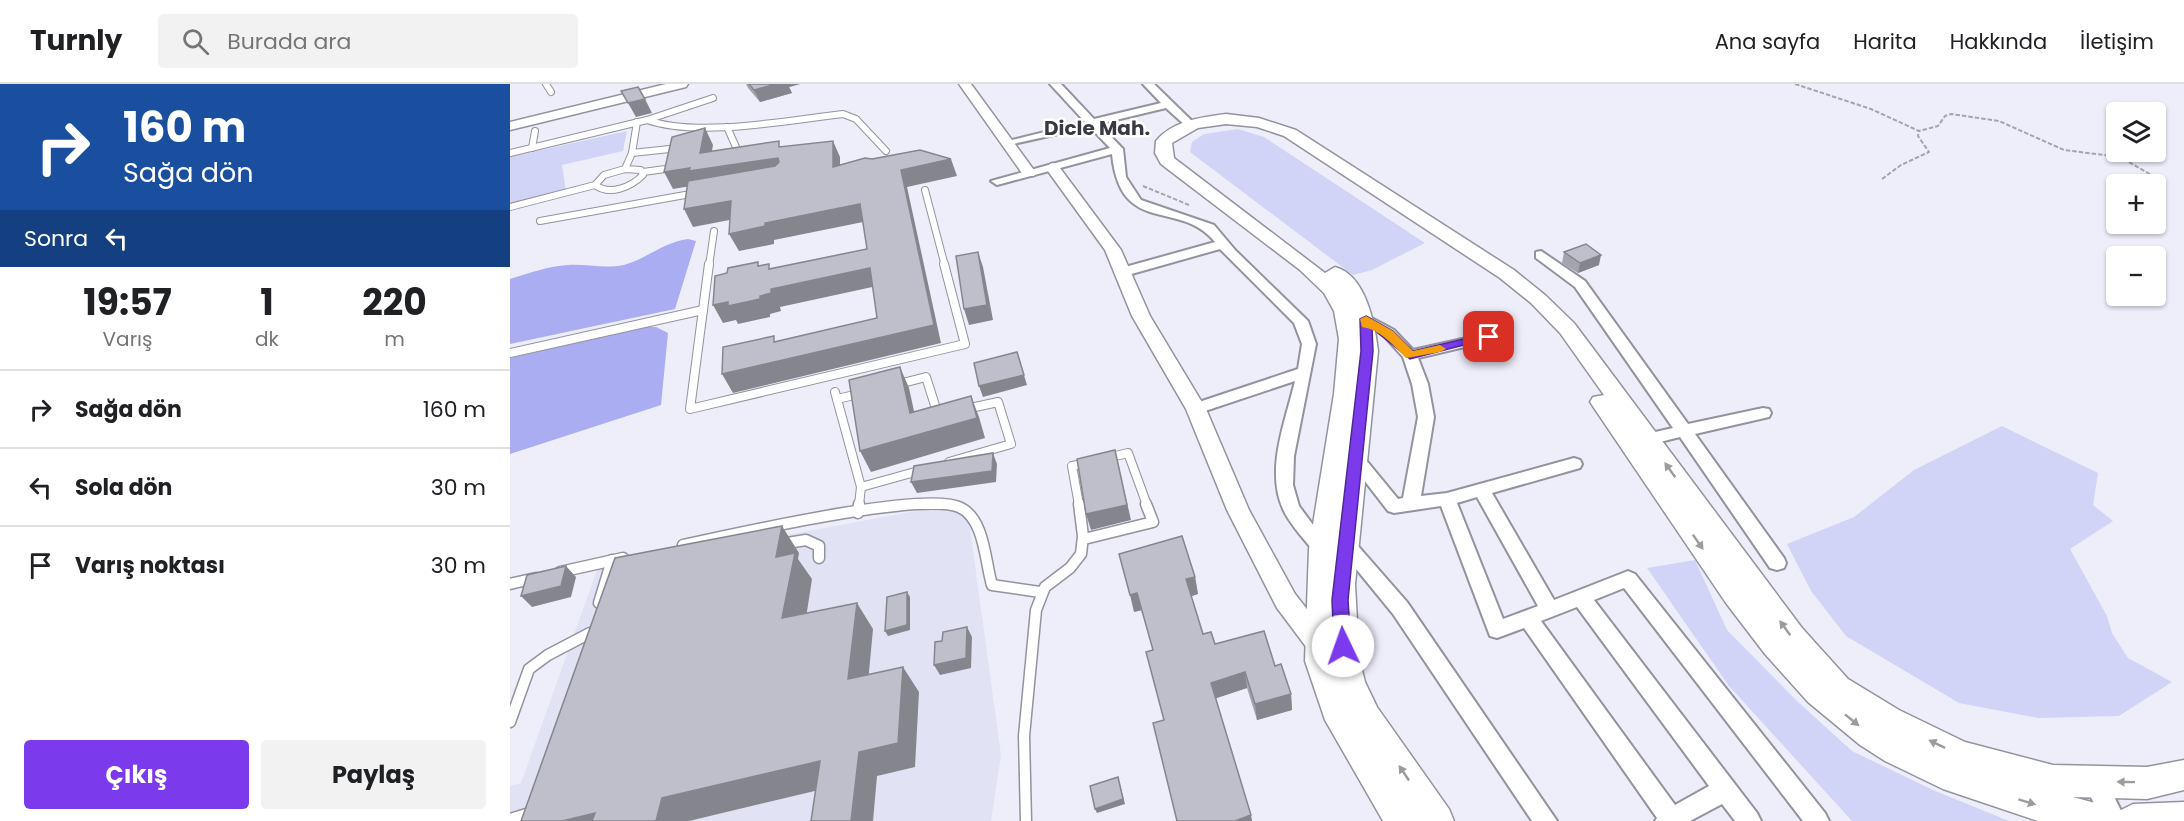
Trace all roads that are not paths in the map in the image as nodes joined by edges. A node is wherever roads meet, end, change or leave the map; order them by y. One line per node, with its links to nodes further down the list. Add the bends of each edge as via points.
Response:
1 (546, 84): 6 (lane)
2 (682, 84): 13 (street)
3 (965, 84): 16 (street)
4 (1055, 84): 11 (street)
5 (1148, 84): 8 (street)
6 (551, 92)
7 (713, 98): 9 (lane)
8 (1168, 104): 11 (street); 12 (street)
9 (647, 120): 10 (lane); 14 (lane, via 661,125)
10 (638, 122): 18 (lane); 23 (lane)
11 (1093, 124): 16 (street); 20 (street)
12 (1191, 125): 54 (main road, via 1243,119 1275,126 1507,274 1567,328); 66 (main road, via 1164,141 1167,161 1307,266 1332,290 1344,310 1350,339)
13 (510, 126)
14 (727, 127): 17 (lane); 21 (lane, via 843,114 856,119)
15 (535, 131): 18 (lane)
16 (1008, 144): 28 (street)
17 (736, 147)
18 (532, 148): 22 (lane)
19 (682, 148): 23 (lane)
20 (1118, 149): 24 (street); 38 (street, via 1120,177 1137,203 1197,221 1210,228)
21 (886, 151)
22 (510, 153)
23 (632, 153): 26 (lane)
24 (1052, 167): 28 (street); 40 (street, via 1109,243)
25 (673, 168): 27 (lane)
26 (625, 169): 27 (lane); 30 (lane, via 604,175)
27 (643, 172): 31 (lane, via 641,179)
28 (1029, 173): 29 (street)
29 (997, 181)
30 (595, 184): 31 (lane, via 600,189); 35 (lane)
31 (622, 188): 34 (lane)
32 (925, 189): 41 (lane, via 965,344 690,409)
33 (700, 192): 34 (lane)
34 (618, 206): 36 (lane)
35 (510, 207)
36 (540, 221)
37 (714, 231): 41 (lane)
38 (1223, 244): 40 (street); 46 (street, via 1301,321 1309,344)
39 (1540, 255): 53 (street, via 1580,284)
40 (1123, 272): 49 (street, via 1141,316)
41 (703, 310): 44 (lane)
42 (1366, 319): 45 (street, via 1389,333); 55 (main road, via 1367,351); 96 (main road, one-way to 96, via 1357,299 1324,262 1186,164 1178,148 1186,137 1229,125 1274,133 1455,250 1526,303 1557,340 1776,650 1816,692 1872,736 1950,777 2059,811)
43 (1489, 337): 45 (street)
44 (510, 353)
45 (1410, 355): 62 (street, via 1426,417)
46 (1305, 372): 49 (street); 66 (street, via 1289,438 1284,484 1291,508)
47 (881, 388): 51 (lane, via 926,377 938,415)
48 (870, 391): 59 (lane, via 836,395)
49 (1196, 409): 81 (street, via 1238,510 1286,601)
50 (958, 411): 56 (lane, via 998,402 1011,444)
51 (948, 413)
52 (1763, 413): 53 (street)
53 (1684, 431): 54 (street); 71 (street)
54 (1648, 439): 84 (main road, one-way to 54, via 2053,781 1960,756 1888,720 1837,688 1792,637)
55 (1355, 458): 62 (street, via 1394,506); 66 (main road)
56 (942, 464)
57 (1574, 464): 60 (street)
58 (930, 467): 59 (lane)
59 (861, 487): 63 (lane)
60 (1481, 489): 61 (street); 77 (street)
61 (1447, 498): 62 (street); 78 (street, via 1497,630)
62 (1411, 504)
63 (858, 513): 67 (lane); 75 (lane, via 931,503 959,507 977,523 992,585)
64 (1084, 539): 64 (lane, via 1072,466 1128,453 1153,522); 75 (lane, via 1082,553 1074,565 1052,578)
65 (775, 545): 69 (lane, via 814,541 819,546)
66 (1334, 546): 81 (main road); 92 (main road, one-way to 66, via 1371,723 1351,683 1343,646); 93 (street, via 1400,608)
67 (667, 548)
68 (634, 555): 70 (lane)
69 (819, 558)
70 (612, 560): 72 (lane); 79 (lane, via 615,574)
71 (1777, 563)
72 (555, 573)
73 (544, 576): 74 (lane)
74 (510, 584)
75 (1040, 592): 90 (lane, via 1023,736)
76 (1581, 597): 77 (street); 85 (street); 95 (street, via 1628,579)
77 (1550, 610): 78 (street)
78 (1528, 618): 89 (street)
79 (593, 623): 80 (lane); 82 (lane, via 529,669)
80 (586, 644)
81 (1319, 644): 91 (main road, via 1320,661 1336,710)
82 (510, 722)
83 (2184, 775): 84 (main road, one-way to 84, via 2147,783)
84 (2094, 782): 97 (street)
85 (1725, 790): 89 (street); 94 (street)
86 (536, 802): 88 (lane, via 533,813)
87 (2184, 818): 98 (main road)
88 (510, 819)
89 (1669, 820)
90 (1026, 821)
91 (1402, 821)
92 (1437, 821)
93 (1545, 821)
94 (1749, 821)
95 (1817, 821)
96 (2109, 821)
97 (2114, 821)
98 (2133, 821)

